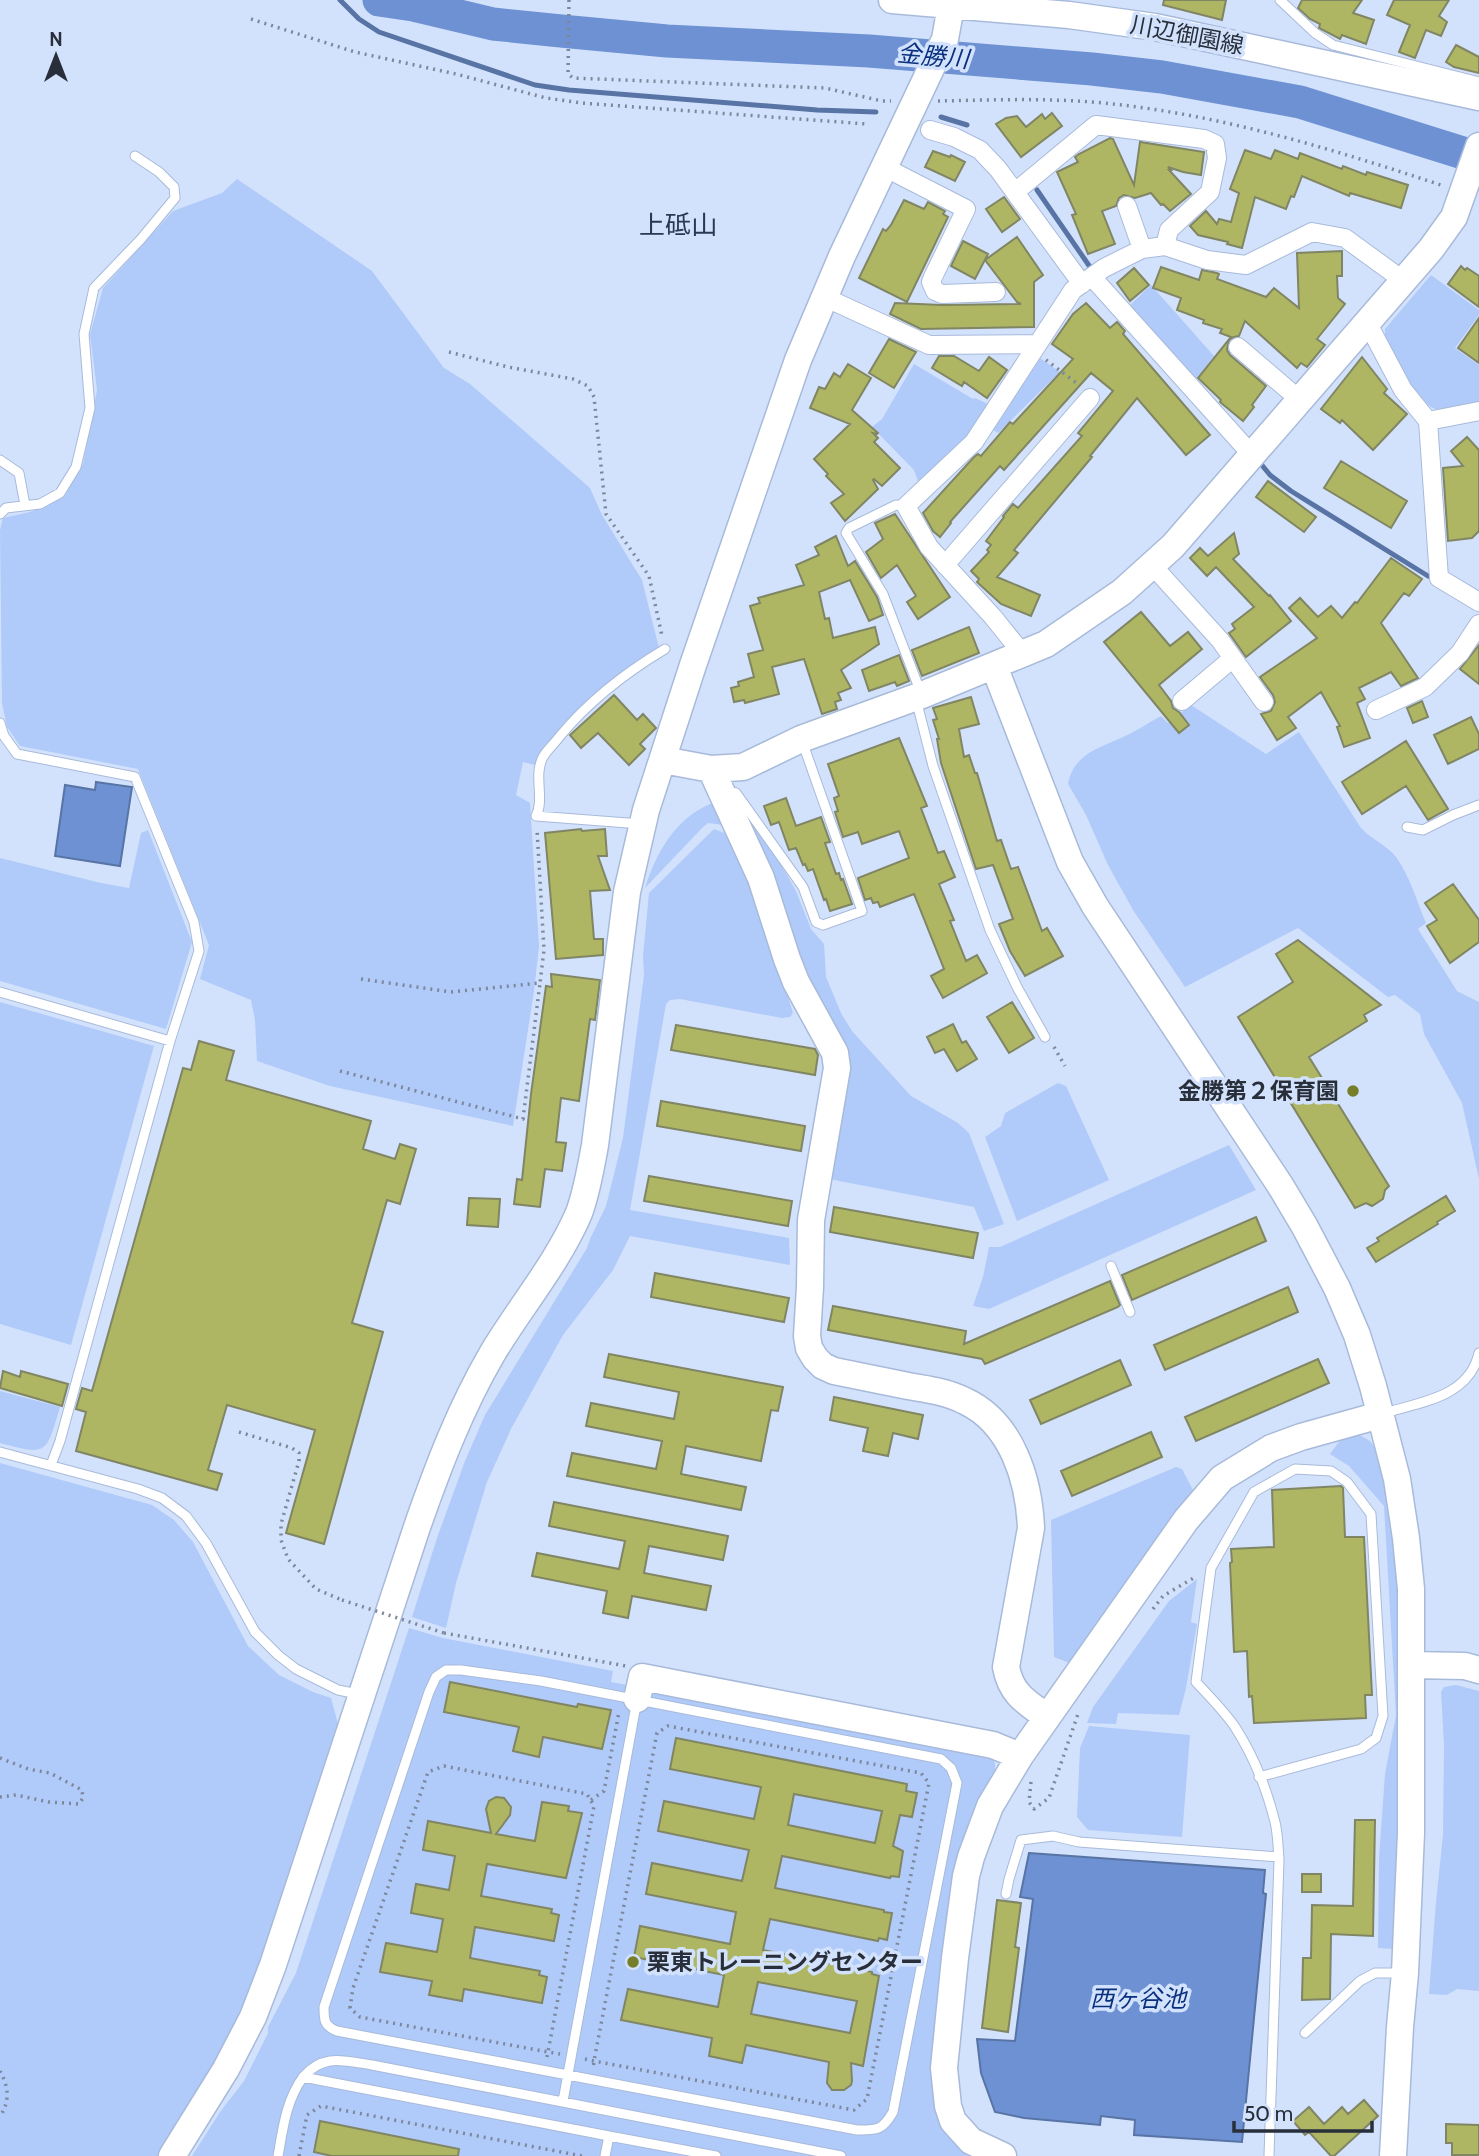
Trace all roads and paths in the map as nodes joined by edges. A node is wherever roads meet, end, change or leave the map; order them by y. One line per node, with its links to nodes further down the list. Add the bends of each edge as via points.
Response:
1 (569, 0): 8 (path, via 568,74 573,78 825,88)
2 (891, 0): 4 (street, 川辺御園線)
3 (1280, 0): 6 (lane, via 1333,44)
4 (950, 12): 7 (street, 川辺御園線, via 1069,15 1155,27); 13 (street, via 945,39)
5 (251, 19): 9 (path, via 355,52 546,98)
6 (1479, 82)
7 (1479, 97)
8 (882, 101)
9 (867, 124)
10 (930, 130): 14 (street, via 980,150)
11 (1479, 146): 15 (street)
12 (135, 156): 33 (lane, via 174,187 175,198 94,288 85,334 90,408 76,467 60,493 40,504)
13 (884, 167): 21 (street, via 966,209 931,282 935,292); 22 (street)
14 (1015, 192): 17 (street, via 1096,125 1204,139 1215,144 1217,158 1210,192 1170,230); 19 (street)
15 (1469, 192): 20 (street)
16 (1127, 206): 18 (street)
17 (1165, 246): 18 (street); 20 (street, via 1207,260 1245,265 1311,232 1345,237)
18 (1142, 249): 19 (street)
19 (1087, 280): 24 (street, via 1073,290); 31 (street)
20 (1404, 281): 23 (street)
21 (996, 292)
22 (824, 297): 24 (street, via 929,345); 50 (street, via 798,360)
23 (1367, 322): 28 (street); 30 (street, via 1403,390)
24 (1035, 347): 27 (path); 34 (street, via 974,442)
25 (1238, 347): 28 (street)
26 (449, 352): 40 (path, via 588,386 594,397 606,514 649,576)
27 (1090, 398): 36 (street)
28 (1300, 400): 31 (street)
29 (1479, 411): 30 (street)
30 (1428, 421): 38 (street, via 1439,578)
31 (1252, 455): 37 (street)
32 (0, 460): 33 (lane, via 19,473)
33 (25, 505): 35 (lane, via 6,508)
34 (906, 506): 36 (street); 44 (lane, via 896,505 846,533 883,594)
35 (0, 514)
36 (945, 565): 41 (street)
37 (1152, 565): 41 (street, via 1101,607); 42 (street)
38 (1479, 602)
39 (1479, 624): 47 (street, via 1460,653 1425,687)
40 (665, 649): 53 (lane, via 596,698 543,757)
41 (1022, 653): 43 (street)
42 (1233, 658): 45 (street); 46 (street)
43 (994, 666): 44 (street); 66 (street, via 1070,862 1305,1227 1357,1335)
44 (919, 696): 49 (street); 59 (lane, via 933,766 990,930)
45 (1182, 701)
46 (1264, 702)
47 (1376, 710)
48 (0, 723): 60 (lane, via 17,754 135,777 194,922 199,951)
49 (801, 739): 51 (street); 51 (lane, via 862,911 823,925 816,922 803,887 750,811 736,793)
50 (663, 760): 51 (street); 54 (street)
51 (715, 779): 77 (street, via 761,878 796,982 835,1053 837,1068 811,1220 809,1348 823,1366 834,1371 966,1401 1000,1430 1026,1483 1031,1528 1006,1667 1017,1694)
52 (1479, 806): 55 (lane, via 1423,830)
53 (536, 816): 54 (lane); 57 (path, via 544,950)
54 (643, 824): 74 (street, via 627,892 595,1145 579,1211 562,1247 464,1404 430,1488)
55 (1407, 827)
56 (361, 979): 57 (path, via 451,992)
57 (540, 983): 62 (path, via 523,1119)
58 (0, 992): 60 (lane)
59 (1048, 1040): 61 (path)
60 (170, 1041): 69 (lane)
61 (1065, 1066)
62 (340, 1071)
63 (1111, 1266): 64 (lane)
64 (1130, 1312)
65 (1479, 1353): 66 (lane, via 1458,1387 1439,1398)
66 (1380, 1415): 72 (street, via 1406,1538); 77 (street, via 1271,1448 1222,1478 1186,1520)
67 (239, 1432): 75 (path, bridge, via 299,1452 281,1540 288,1559 316,1589 444,1633 629,1667)
68 (0, 1452): 69 (lane)
69 (51, 1465): 74 (lane, via 162,1498 186,1516 256,1632 278,1655 338,1690)
70 (1211, 1568): 71 (path, via 1163,1596); 80 (lane, via 1196,1682 1234,1725); 80 (lane, via 1254,1492 1295,1469 1331,1471 1347,1482 1371,1514 1383,1716 1376,1738 1362,1748)
71 (1147, 1617)
72 (1411, 1665): 73 (street); 85 (street)
73 (1479, 1670)
74 (362, 1694): 98 (street, via 253,2017)
75 (630, 1698): 79 (street, via 642,1677 993,1745); 82 (path, via 604,1791); 88 (lane); 90 (lane, via 461,1670 446,1670 436,1677 324,2007 328,2028 337,2031); 94 (lane, via 941,1759 957,1783 893,2112 886,2124 876,2130 857,2130)
76 (1078, 1714): 79 (path, via 1049,1798 1034,1809 1029,1802)
77 (1047, 1717): 79 (street)
78 (0, 1758): 81 (path, via 50,1773 82,1790 83,1798 79,1804)
79 (1026, 1763): 105 (street, via 990,1806 971,1857 944,2068 953,2121 971,2141)
80 (1259, 1777): 83 (lane, via 1275,1824)
81 (0, 1797)
82 (591, 1800): 87 (path, via 594,1806); 87 (path, via 587,1794 444,1766 428,1772 353,1988 350,2008 360,2017)
83 (1279, 1857): 84 (lane, via 1079,1842 1053,1836 1021,1840); 106 (lane)
84 (1006, 1894)
85 (1405, 1973): 86 (lane, via 1375,1973 1360,1981); 107 (street)
86 (1305, 2033)
87 (548, 2052): 88 (path); 90 (path)
88 (571, 2056): 89 (path); 92 (lane)
89 (594, 2061): 89 (path, via 854,2110 867,2099 929,1783 921,1773 668,1726 657,1733); 94 (path)
90 (544, 2070): 92 (lane)
91 (0, 2071): 96 (path, via 9,2093)
92 (568, 2074): 94 (lane); 95 (lane)
93 (303, 2077): 95 (lane, via 323,2061 337,2060); 97 (lane); 99 (lane, via 286,2112)
94 (591, 2079)
95 (563, 2101): 104 (lane)
96 (0, 2117)
97 (609, 2136): 102 (lane); 103 (lane)
98 (172, 2156)
99 (278, 2156)
100 (299, 2156): 101 (path, via 307,2115 321,2106)
101 (582, 2156)
102 (605, 2156)
103 (716, 2156)
104 (841, 2156)
105 (1003, 2156)
106 (1269, 2156)
107 (1393, 2156)

